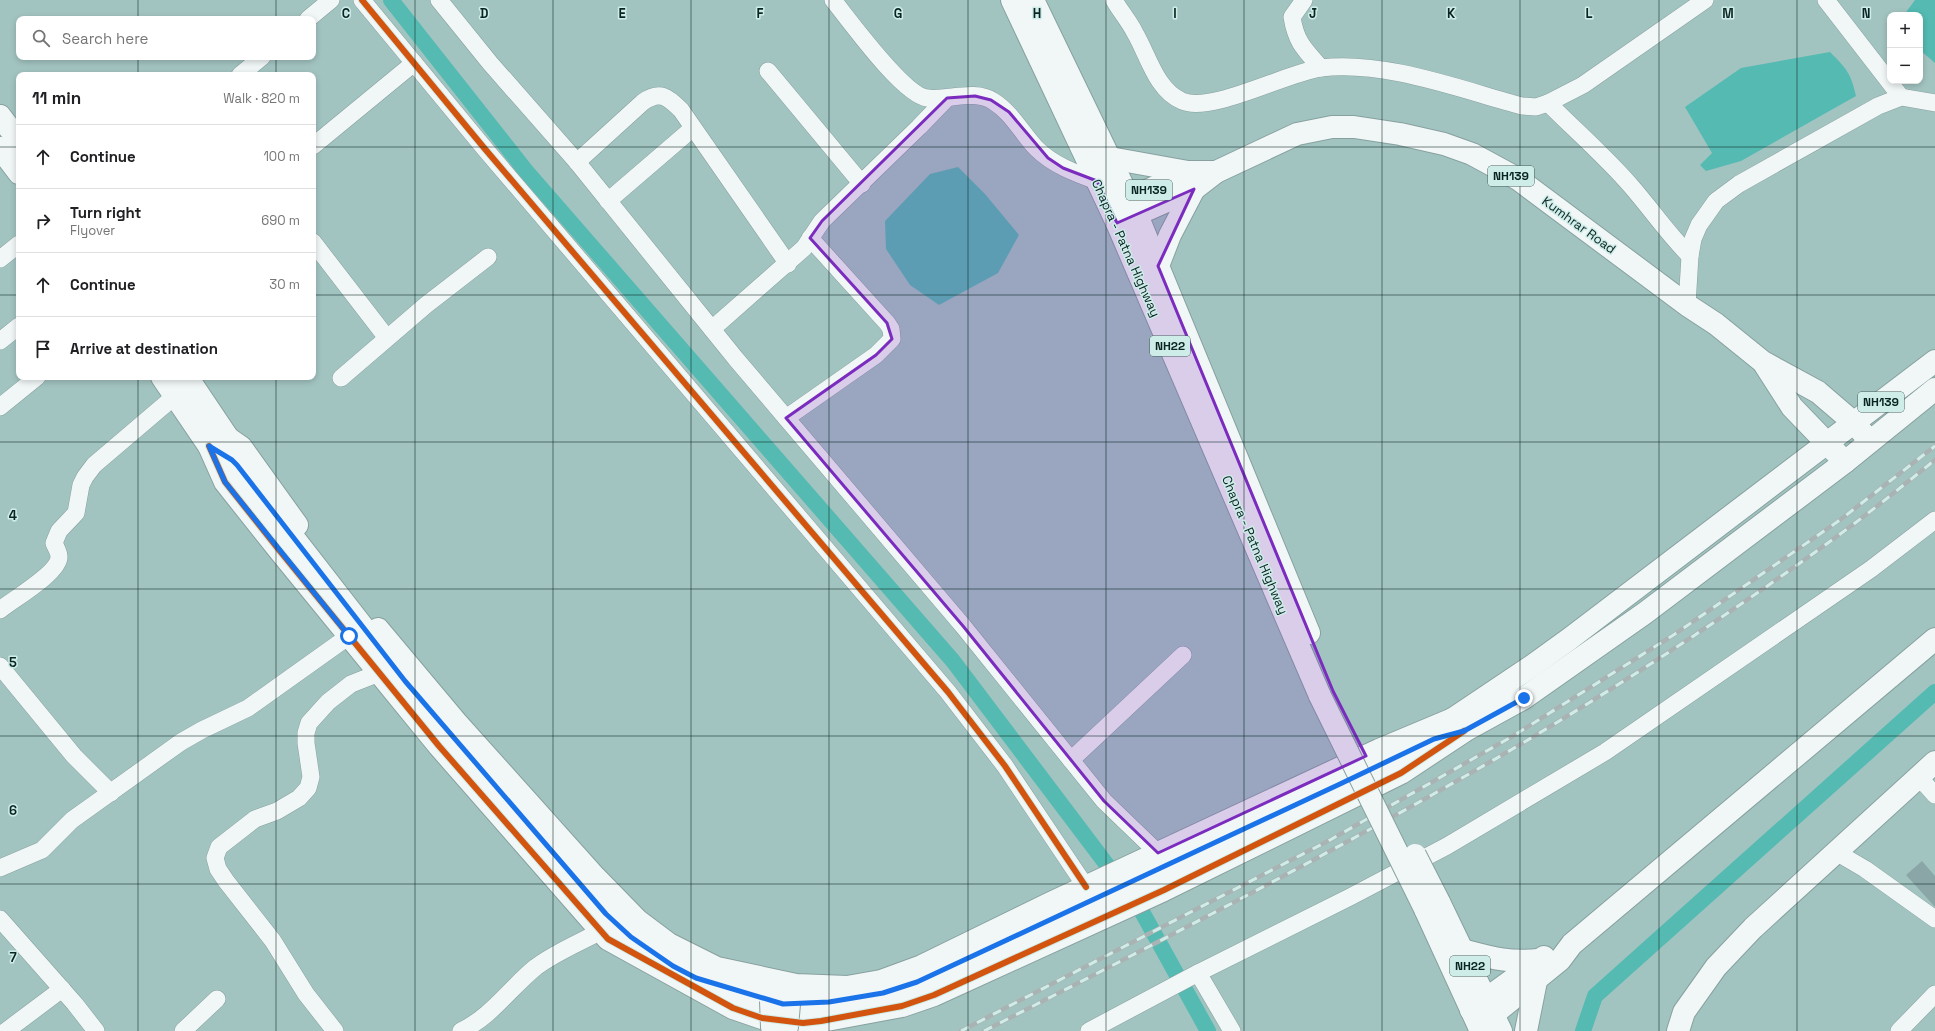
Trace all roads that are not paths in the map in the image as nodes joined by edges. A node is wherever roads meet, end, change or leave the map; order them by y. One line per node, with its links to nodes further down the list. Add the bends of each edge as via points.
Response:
1 (331, 0): 11 (street)
2 (362, 0): 13 (street)
3 (439, 0): 27 (street, via 490,63)
4 (833, 0): 18 (street, via 892,72 914,92 926,98)
5 (1012, 0): 30 (main road, Chapra - Patna Highway / NH22)
6 (1033, 0): 26 (main road, Chapra - Patna Highway / NH22)
7 (1114, 0): 14 (street, via 1134,31 1164,88 1173,97 1184,102 1213,102)
8 (1304, 0): 14 (street, via 1292,17 1294,30 1299,43)
9 (1705, 0): 19 (street, via 1583,85)
10 (1826, 0): 17 (street)
11 (312, 16)
12 (258, 60): 16 (street)
13 (414, 63): 24 (street); 80 (street, via 484,149 948,692)
14 (1321, 68): 19 (street, via 1386,70 1522,106 1536,107)
15 (768, 71): 31 (street)
16 (244, 72)
17 (1901, 97): 20 (street); 38 (street, via 1878,106 1739,184 1716,201 1699,225)
18 (947, 98): 30 (street, via 975,96 991,100 1009,112 1036,148 1048,158 1063,168); 31 (street)
19 (1548, 103): 38 (street, via 1601,153)
20 (1935, 103)
21 (0, 116): 23 (main road)
22 (693, 128): 27 (street, via 671,100 662,96 651,96); 32 (street); 41 (street)
23 (16, 137)
24 (316, 144)
25 (0, 148): 28 (main road)
26 (1110, 158): 29 (main road); 33 (main road, Chapra - Patna Highway / NH22)
27 (577, 162): 32 (street)
28 (16, 169)
29 (1191, 180): 33 (main road, Kumhrar Road / NH139); 42 (main road); 43 (main road, Kumhrar Road / NH139, via 1216,172 1298,134 1332,126 1354,127 1444,144 1472,154 1518,180)
30 (1097, 181): 34 (main road, Chapra - Patna Highway / NH22)
31 (862, 184): 35 (street, via 822,221)
32 (608, 201): 45 (street)
33 (1133, 207): 34 (main road, Kumhrar Road / NH139); 42 (main road, Chapra - Patna Highway / NH22)
34 (1113, 215): 70 (main road, Chapra - Patna Highway / NH22)
35 (810, 238): 41 (street); 57 (street, via 887,323 891,329 892,339 876,355)
36 (16, 246): 40 (street)
37 (316, 246): 46 (street)
38 (1690, 256): 43 (street)
39 (488, 257): 46 (street)
40 (0, 259)
41 (788, 264): 45 (street)
42 (1158, 266): 70 (main road, Chapra - Patna Highway / NH22)
43 (1687, 305): 49 (main road, Kumhrar Road / NH139, via 1716,324)
44 (16, 329): 47 (street)
45 (712, 329): 57 (street)
46 (386, 338): 50 (street)
47 (0, 342)
48 (1935, 361): 58 (main road, NH139)
49 (1763, 362): 58 (main road, Kumhrar Road / NH139, via 1818,392); 61 (main road, Kumhrar Road / NH139, via 1792,407)
50 (340, 378)
51 (33, 380): 56 (street)
52 (164, 380): 55 (main road)
53 (188, 380): 60 (main road)
54 (1935, 389): 59 (main road, NH139)
55 (175, 396): 60 (main road); 64 (street, via 94,465 85,477 76,513 55,536 54,543 60,559 36,584)
56 (0, 406)
57 (786, 418): 72 (street, via 963,626)
58 (1853, 422): 59 (main road, Kumhrar Road / NH139); 61 (main road, NH139)
59 (1870, 441): 62 (main road, NH139)
60 (219, 442): 65 (main road, via 225,482); 80 (main road, via 241,447 284,508 394,649 595,877 637,920 670,944 717,968 796,985 847,987 881,981 922,966); 91 (main road, via 405,681 606,914 646,948 696,978)
61 (1827, 443): 62 (main road, Kumhrar Road / NH139); 71 (main road)
62 (1844, 462): 71 (main road, via 1645,613 1524,698)
63 (1935, 520): 87 (street, via 1871,570 1605,752 1447,846)
64 (0, 610)
65 (349, 636): 69 (main road); 75 (street, via 248,708 190,735)
66 (1935, 639): 86 (main road, via 1572,944 1560,960)
67 (1183, 655): 72 (street)
68 (0, 666): 75 (street, via 74,756)
69 (379, 673): 84 (main road, via 439,746); 96 (street, via 351,684 328,702 309,723 306,743 312,777 308,788 299,798 277,811 255,819 219,847 216,858 218,869 226,881 273,941 306,994)
70 (1327, 694): 81 (main road, NH22, bridge)
71 (1458, 725): 78 (main road, via 1379,750); 84 (main road, via 1401,773 1119,912 915,1002 803,1023 762,1018 733,1008 619,946); 91 (main road, via 1340,784 917,982 883,993 829,1002)
72 (1070, 760): 78 (street)
73 (1935, 762): 74 (main road)
74 (1919, 777): 76 (street); 77 (main road)
75 (111, 793): 79 (street, via 64,828 42,850)
76 (1935, 795)
77 (1836, 852): 83 (street, via 1865,869); 103 (main road, via 1753,928 1716,967 1684,1012)
78 (1150, 857): 80 (main road)
79 (0, 868)
80 (1092, 884)
81 (1432, 905): 85 (main road, NH22); 92 (main road, NH22)
82 (0, 919): 88 (street)
83 (1935, 919)
84 (601, 931): 97 (street, via 549,958 523,978 479,1020)
85 (1462, 950): 86 (main road, via 1499,960 1518,962); 92 (main road, NH22)
86 (1538, 970): 92 (main road); 102 (main road)
87 (1198, 973): 100 (street); 101 (street)
88 (62, 989): 93 (street); 94 (street)
89 (1935, 994): 104 (street)
90 (217, 999): 95 (street)
91 (780, 1002): 98 (main road, bridge, via 772,1027); 99 (main road, bridge, via 787,1027)
92 (1485, 1019)
93 (6, 1031)
94 (96, 1031)
95 (183, 1031)
96 (335, 1031)
97 (461, 1031)
98 (776, 1031)
99 (783, 1031)
100 (1089, 1031)
101 (1232, 1031)
102 (1526, 1031)
103 (1678, 1031)
104 (1899, 1031)

